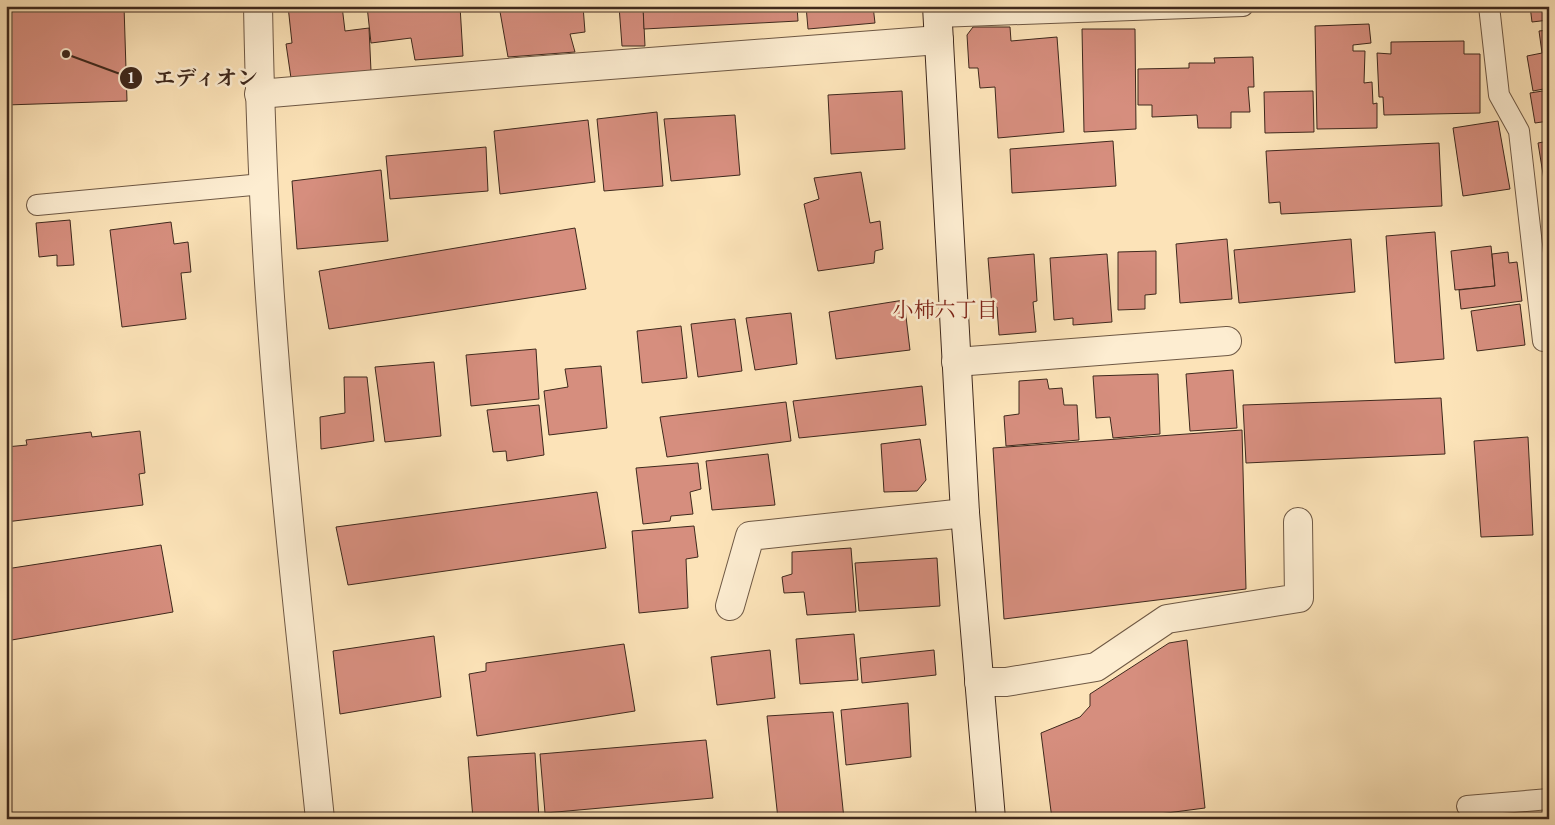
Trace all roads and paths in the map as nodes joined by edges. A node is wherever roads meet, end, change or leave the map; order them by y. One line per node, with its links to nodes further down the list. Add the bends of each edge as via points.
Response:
1 (258, 6): 5 (street)
2 (1243, 6): 4 (lane)
3 (1489, 6): 9 (lane, via 1499,95 1519,131)
4 (938, 21): 5 (street, via 518,72); 10 (street)
5 (259, 94): 6 (street)
6 (263, 184): 7 (lane); 17 (street, via 284,468)
7 (37, 205)
8 (1227, 341): 10 (street)
9 (1543, 341)
10 (956, 362): 11 (street)
11 (965, 512): 13 (street, via 750,536); 14 (street)
12 (1298, 522): 14 (street, via 1299,598 1166,619 1096,667 1006,682)
13 (730, 606)
14 (978, 682): 18 (street)
15 (1549, 799): 16 (lane)
16 (1467, 806)
17 (320, 819)
18 (991, 819)

